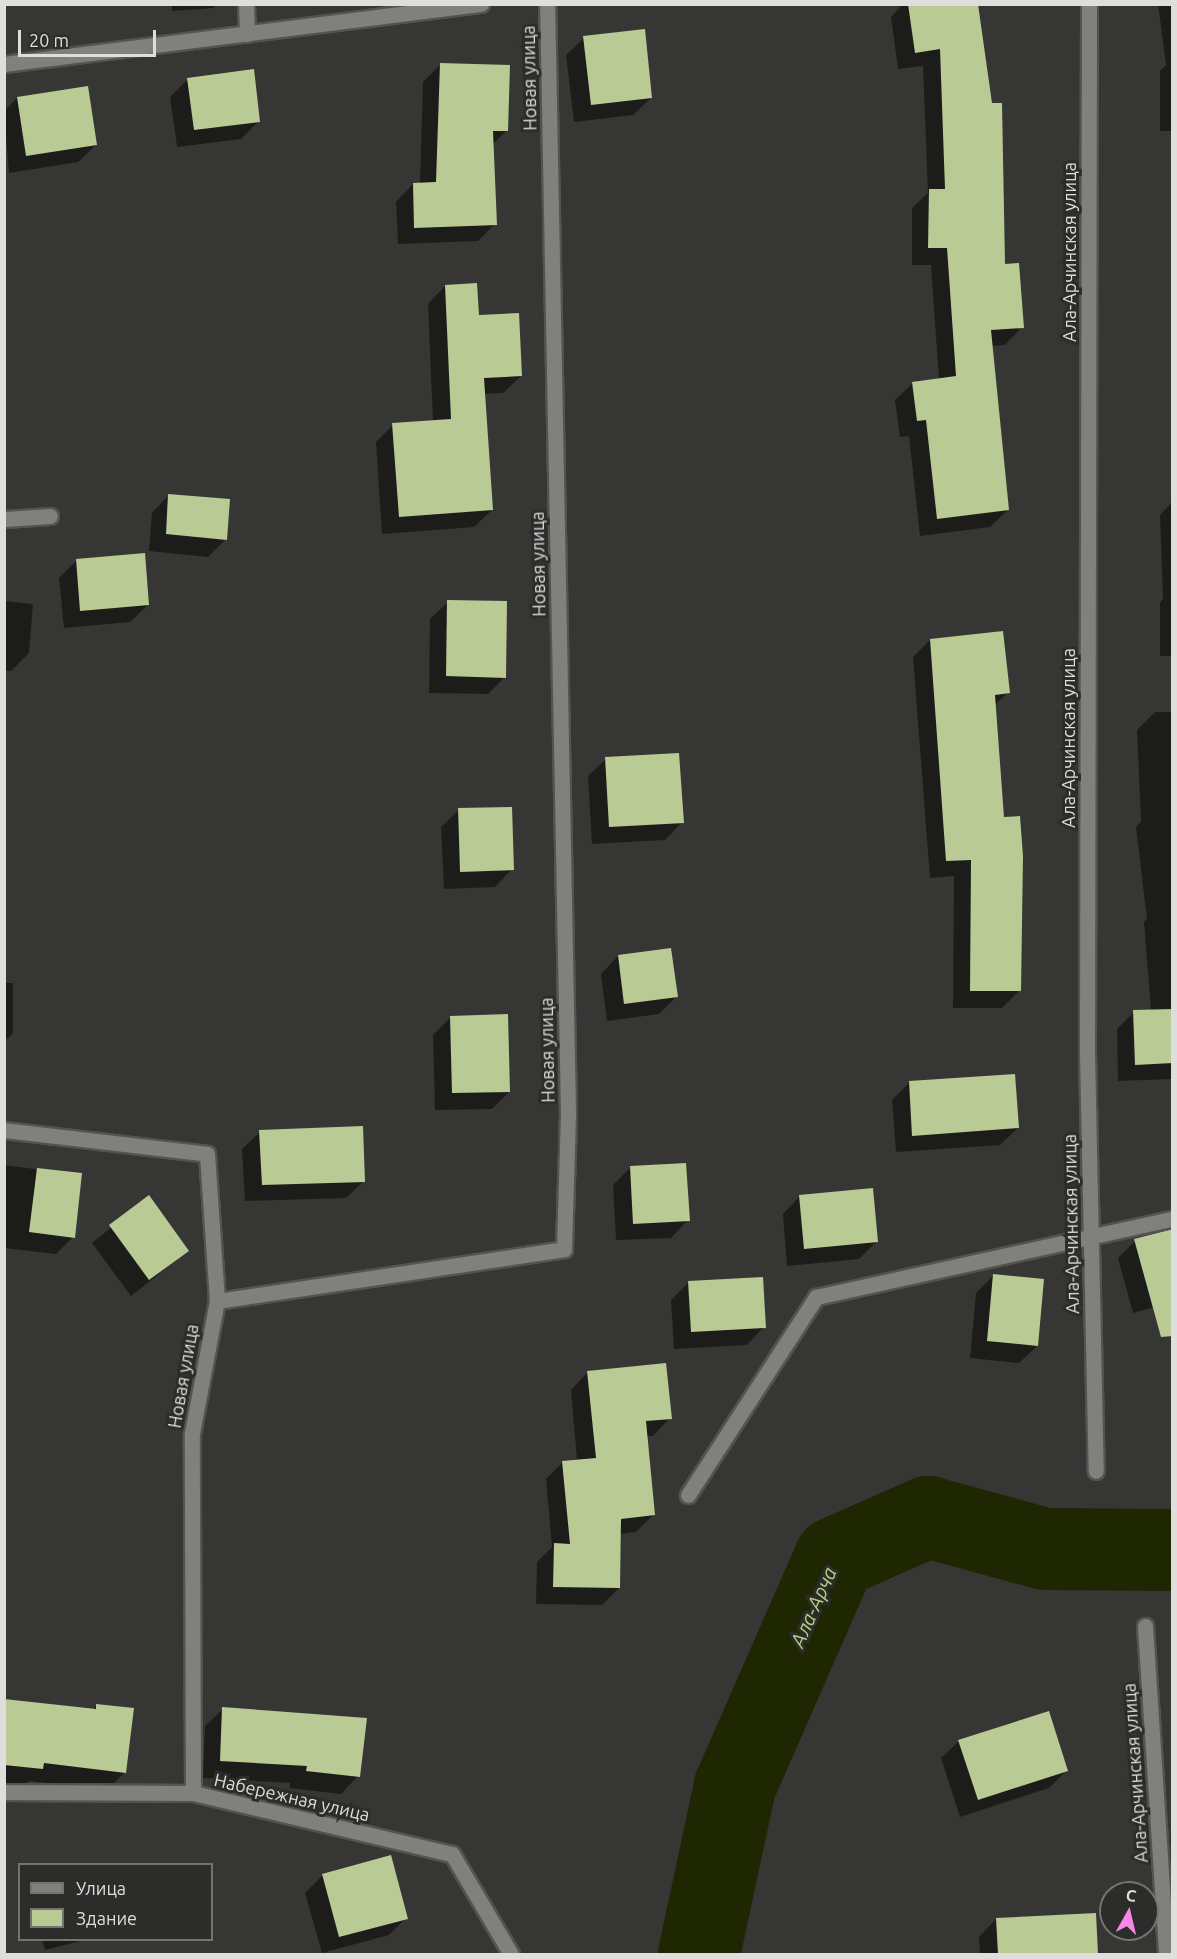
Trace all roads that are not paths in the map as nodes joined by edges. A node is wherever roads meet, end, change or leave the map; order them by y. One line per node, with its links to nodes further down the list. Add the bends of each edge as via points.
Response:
1 (246, 4): 5 (street)
2 (481, 4): 5 (street)
3 (547, 4): 12 (street, Новая улица, via 567,1101 564,1249)
4 (1089, 4): 11 (street, Ала-Арчинская улица, via 1087,1054)
5 (247, 34): 6 (street)
6 (4, 64)
7 (50, 516): 8 (street)
8 (4, 519)
9 (4, 1130): 12 (street, via 207,1154)
10 (1173, 1219): 11 (street)
11 (1091, 1238): 13 (street, Ала-Арчинская улица); 14 (street, via 816,1297)
12 (217, 1301): 17 (street, Новая улица, via 192,1433)
13 (1096, 1471)
14 (688, 1495)
15 (1145, 1626): 19 (street, Ала-Арчинская улица)
16 (4, 1792): 17 (street, Набережная улица)
17 (193, 1793): 18 (street, Набережная улица, via 452,1854)
18 (511, 1954)
19 (1166, 1954)

